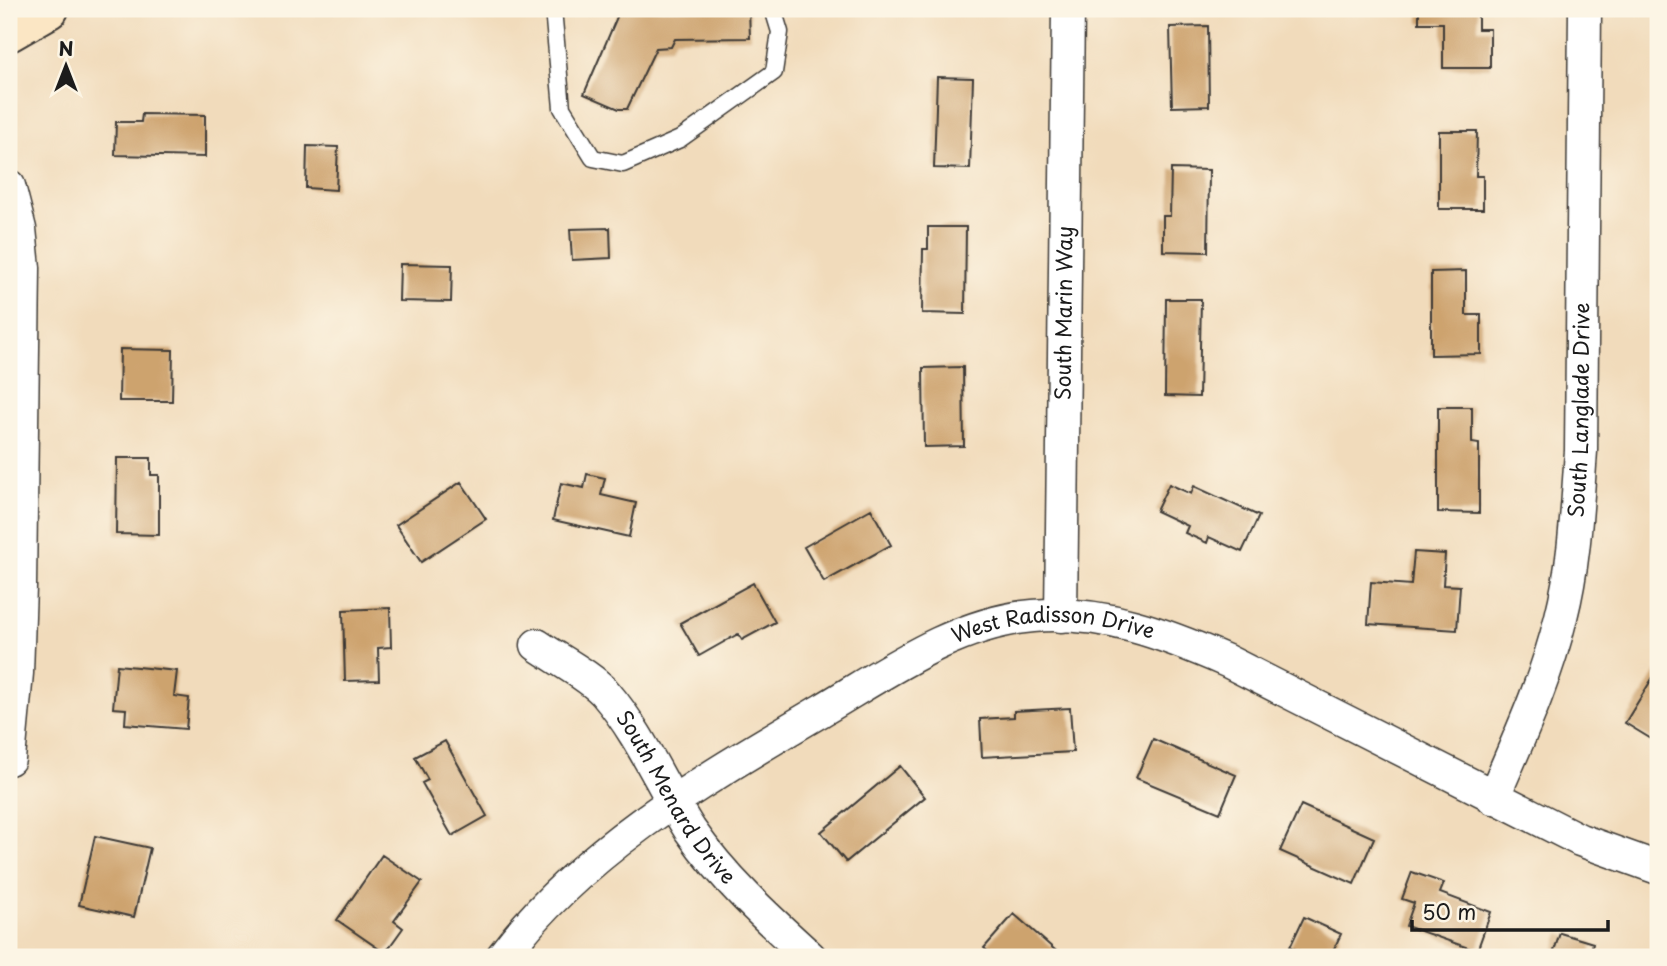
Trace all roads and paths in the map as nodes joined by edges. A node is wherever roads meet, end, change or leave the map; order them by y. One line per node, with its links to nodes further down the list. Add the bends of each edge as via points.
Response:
1 (49, 9): 6 (main road)
2 (553, 9): 3 (lane, via 562,108 593,158 623,163 680,139 774,72 780,33)
3 (772, 9)
4 (1068, 9): 8 (street, South Marin Way)
5 (1585, 9): 11 (street, South Langlade Drive, via 1581,451 1576,524 1562,615 1539,693)
6 (9, 32)
7 (9, 186): 10 (street, via 24,268 20,587)
8 (1061, 617): 11 (street, West Radisson Drive, via 1088,617 1169,636 1227,661); 12 (street, West Radisson Drive, via 1034,616 998,623 919,653)
9 (537, 645): 12 (street, South Menard Drive, via 605,692)
10 (9, 759)
11 (1493, 798): 13 (street, West Radisson Drive, via 1580,840)
12 (674, 803): 14 (street, West Radisson Drive, via 608,848 568,883); 15 (street, South Menard Drive, via 714,861 759,911)
13 (1658, 868)
14 (502, 957)
15 (810, 957)

